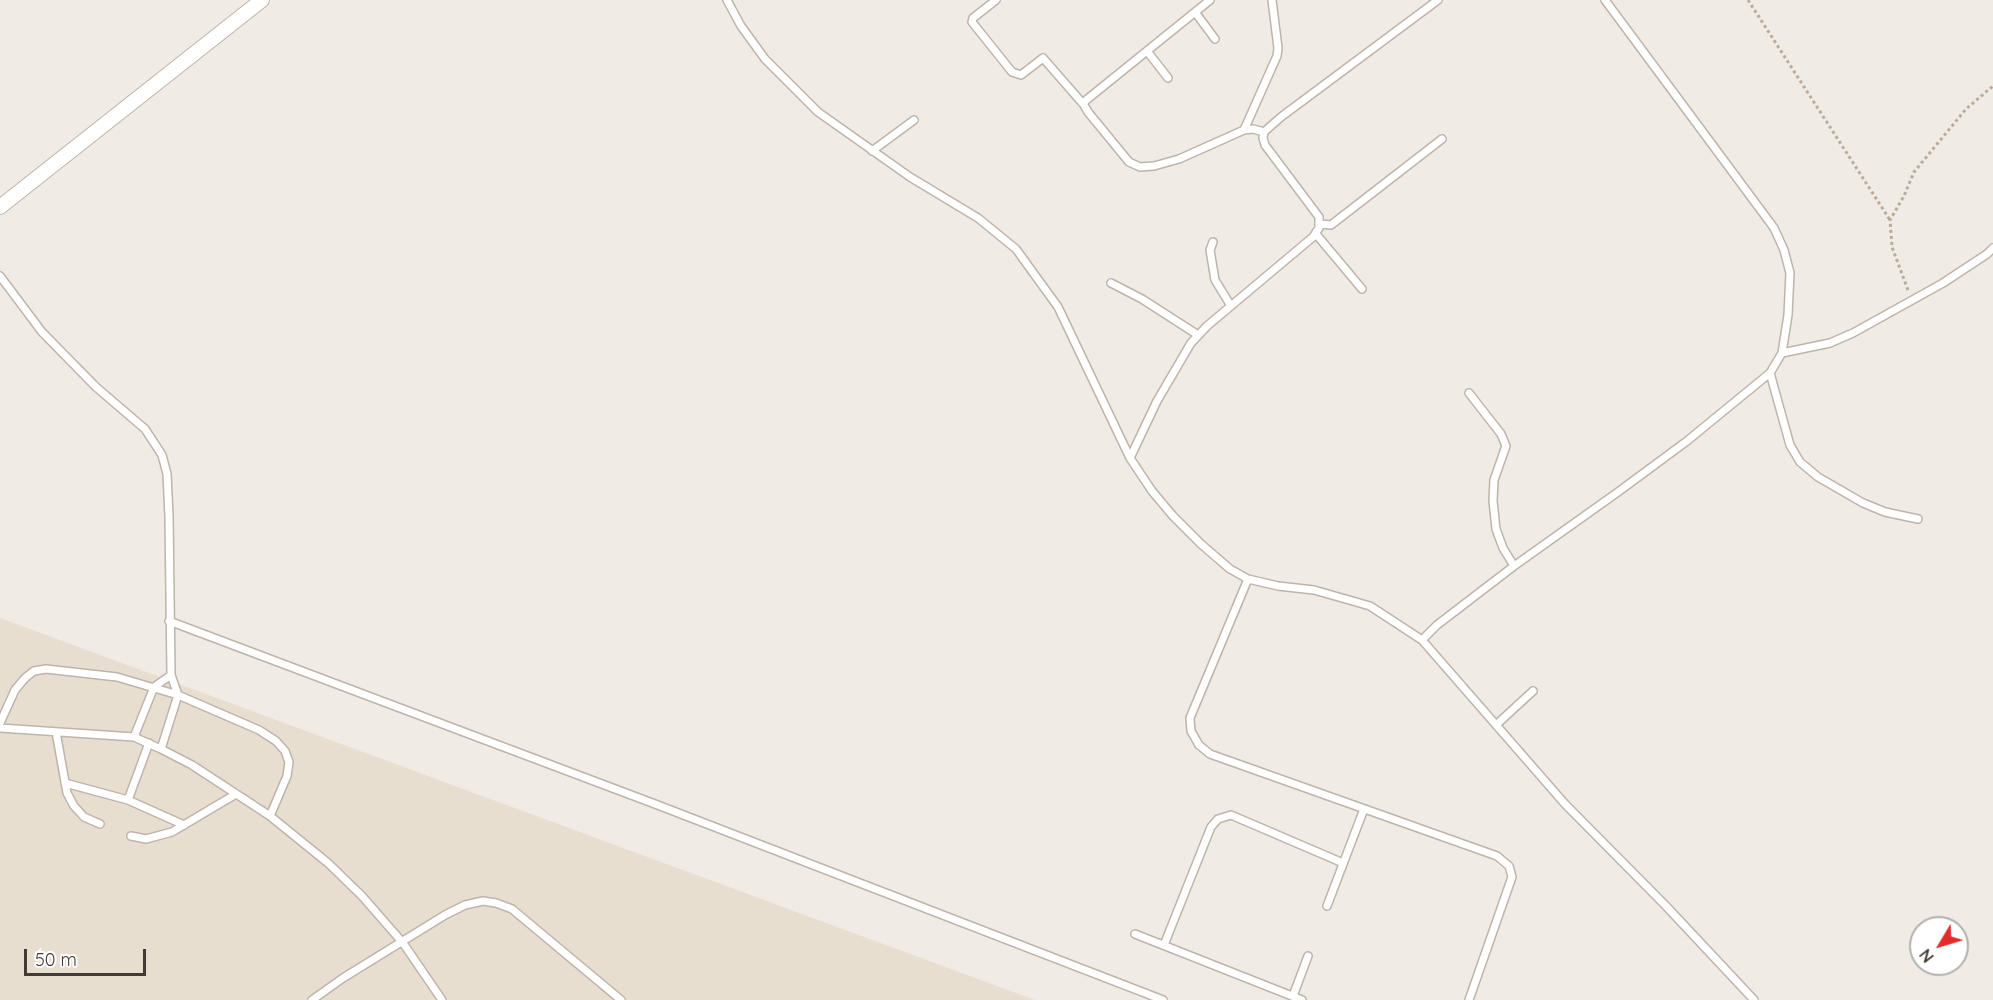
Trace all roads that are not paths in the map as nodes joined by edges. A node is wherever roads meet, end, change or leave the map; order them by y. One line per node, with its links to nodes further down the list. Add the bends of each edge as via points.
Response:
1 (262, 0): 18 (street)
2 (727, 0): 17 (lane, via 765,59 818,112)
3 (996, 0): 12 (lane, via 972,22 1012,72 1021,75 1043,58)
4 (1210, 0): 8 (lane)
5 (1272, 0): 14 (lane, via 1277,56)
6 (1438, 0): 15 (lane)
7 (1605, 0): 28 (lane, via 1774,228 1790,273)
8 (1195, 12): 9 (lane); 10 (lane)
9 (1215, 39)
10 (1147, 51): 11 (lane); 12 (lane)
11 (1168, 78)
12 (1084, 105): 14 (lane, via 1130,162 1140,167 1179,159)
13 (914, 120): 17 (lane)
14 (1244, 130): 15 (lane)
15 (1264, 132): 19 (lane, via 1265,145 1319,217)
16 (1442, 139): 19 (lane, via 1331,225)
17 (872, 151): 31 (lane, via 978,218 1016,249 1032,268 1058,307)
18 (0, 207)
19 (1320, 224): 20 (lane)
20 (1316, 234): 25 (lane); 26 (lane)
21 (1213, 242): 26 (lane, via 1210,250 1215,280)
22 (1993, 248): 28 (lane, via 1943,284 1852,333 1830,343)
23 (0, 276): 35 (lane, via 42,332 96,387 145,429 162,455 169,516)
24 (1111, 283): 27 (lane)
25 (1362, 289)
26 (1231, 306): 27 (lane)
27 (1198, 334): 31 (lane, via 1157,401)
28 (1782, 353): 29 (lane)
29 (1770, 373): 32 (lane, via 1790,445 1800,462 1863,504); 33 (lane, via 1636,480)
30 (1469, 393): 33 (lane, via 1506,446 1494,480 1493,501 1496,528)
31 (1130, 458): 34 (lane, via 1173,516 1230,569)
32 (1918, 519)
33 (1514, 566): 36 (lane)
34 (1248, 579): 36 (lane, via 1314,590 1370,606); 51 (lane, via 1190,718 1191,731 1210,754)
35 (169, 621): 37 (lane); 66 (lane)
36 (1422, 640): 42 (lane)
37 (171, 675): 38 (lane); 40 (lane)
38 (154, 687): 40 (lane); 41 (lane, via 117,677 34,671 15,690); 45 (lane)
39 (1533, 691): 42 (lane)
40 (178, 695): 47 (lane); 52 (lane, via 259,730 285,752 289,762 287,776)
41 (0, 723)
42 (1496, 725): 69 (lane, via 1565,804)
43 (0, 728): 44 (lane)
44 (56, 732): 45 (lane); 48 (lane)
45 (134, 737): 46 (lane)
46 (149, 743): 47 (lane); 50 (lane)
47 (161, 748): 49 (lane)
48 (65, 783): 50 (lane); 53 (lane, via 74,806 84,817)
49 (236, 795): 52 (lane); 54 (lane)
50 (128, 800): 54 (lane)
51 (1364, 809): 56 (lane); 68 (lane, via 1497,856 1509,866 1512,877)
52 (270, 816): 59 (lane, via 328,862)
53 (100, 824)
54 (184, 825): 55 (lane, via 159,837)
55 (131, 836)
56 (1343, 863): 57 (lane); 60 (lane, via 1231,815 1218,819 1211,826)
57 (1327, 906)
58 (1135, 934): 60 (lane)
59 (403, 942): 63 (lane); 64 (lane); 65 (lane, via 465,905 496,903 512,909)
60 (1164, 945): 62 (lane)
61 (1308, 956): 62 (lane)
62 (1293, 996): 67 (lane)
63 (312, 1000)
64 (442, 1000)
65 (621, 1000)
66 (1163, 1000)
67 (1302, 1000)
68 (1469, 1000)
69 (1754, 1000)

